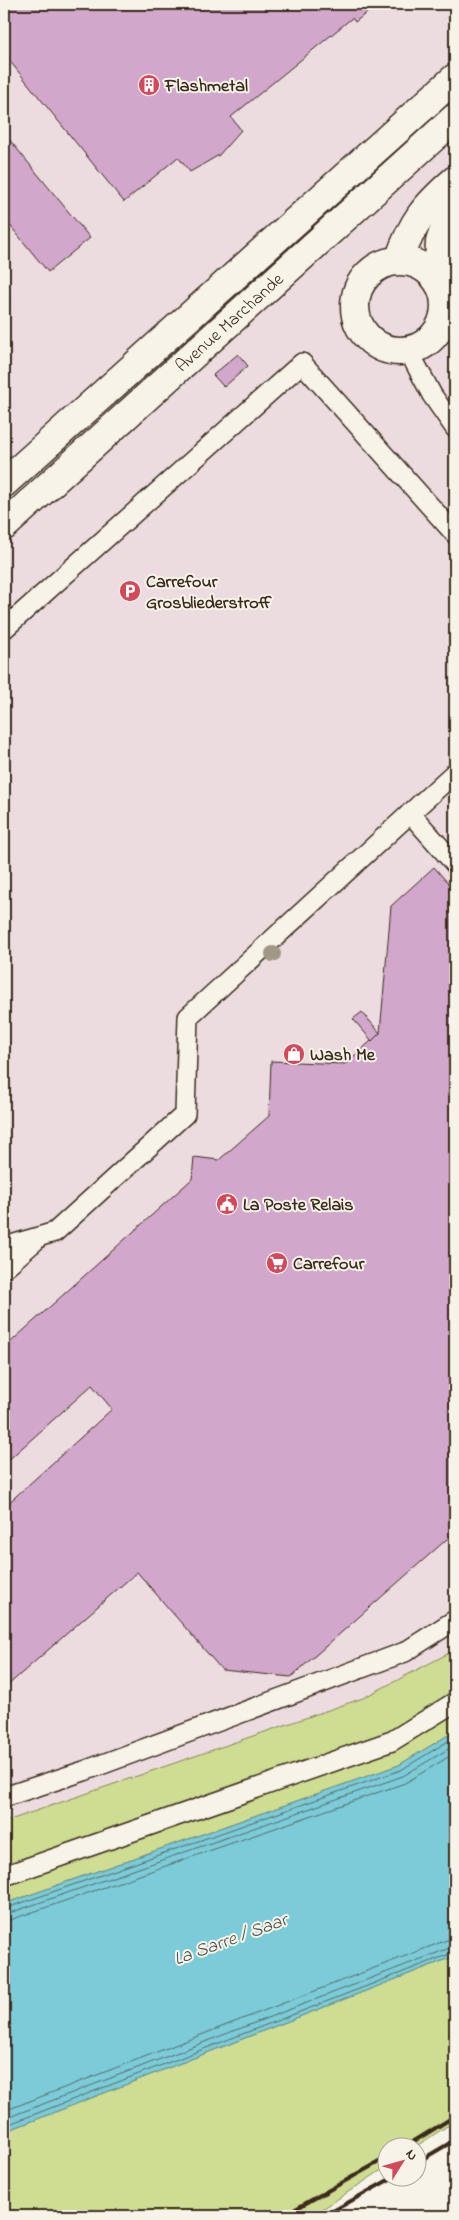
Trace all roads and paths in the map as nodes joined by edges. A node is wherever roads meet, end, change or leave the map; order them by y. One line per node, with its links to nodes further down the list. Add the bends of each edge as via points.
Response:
1 (455, 78): 9 (main road, Avenue Marchande)
2 (455, 118): 10 (main road, Avenue Marchande)
3 (455, 180): 5 (main road, via 414,222)
4 (455, 196): 6 (main road, via 440,242)
5 (399, 260): 6 (main road, via 414,262 428,270); 7 (main road, via 374,269 364,278 355,303 356,316 366,334 381,347 394,351)
6 (438, 282): 7 (main road, via 445,306 439,330 420,347)
7 (408, 350): 8 (lane)
8 (455, 428)
9 (4, 483)
10 (4, 526)
11 (455, 534): 12 (lane, via 302,363)
12 (4, 629)
13 (455, 777): 14 (lane, via 452,774)
14 (410, 813): 15 (lane); 16 (lane, via 188,1017 185,1114 55,1232)
15 (455, 864)
16 (40, 1236): 17 (lane); 18 (lane)
17 (4, 1247)
18 (4, 1268)
19 (455, 1620): 21 (lane, via 405,1652)
20 (455, 1702): 22 (lane, via 392,1741)
21 (4, 1798)
22 (4, 1876)

